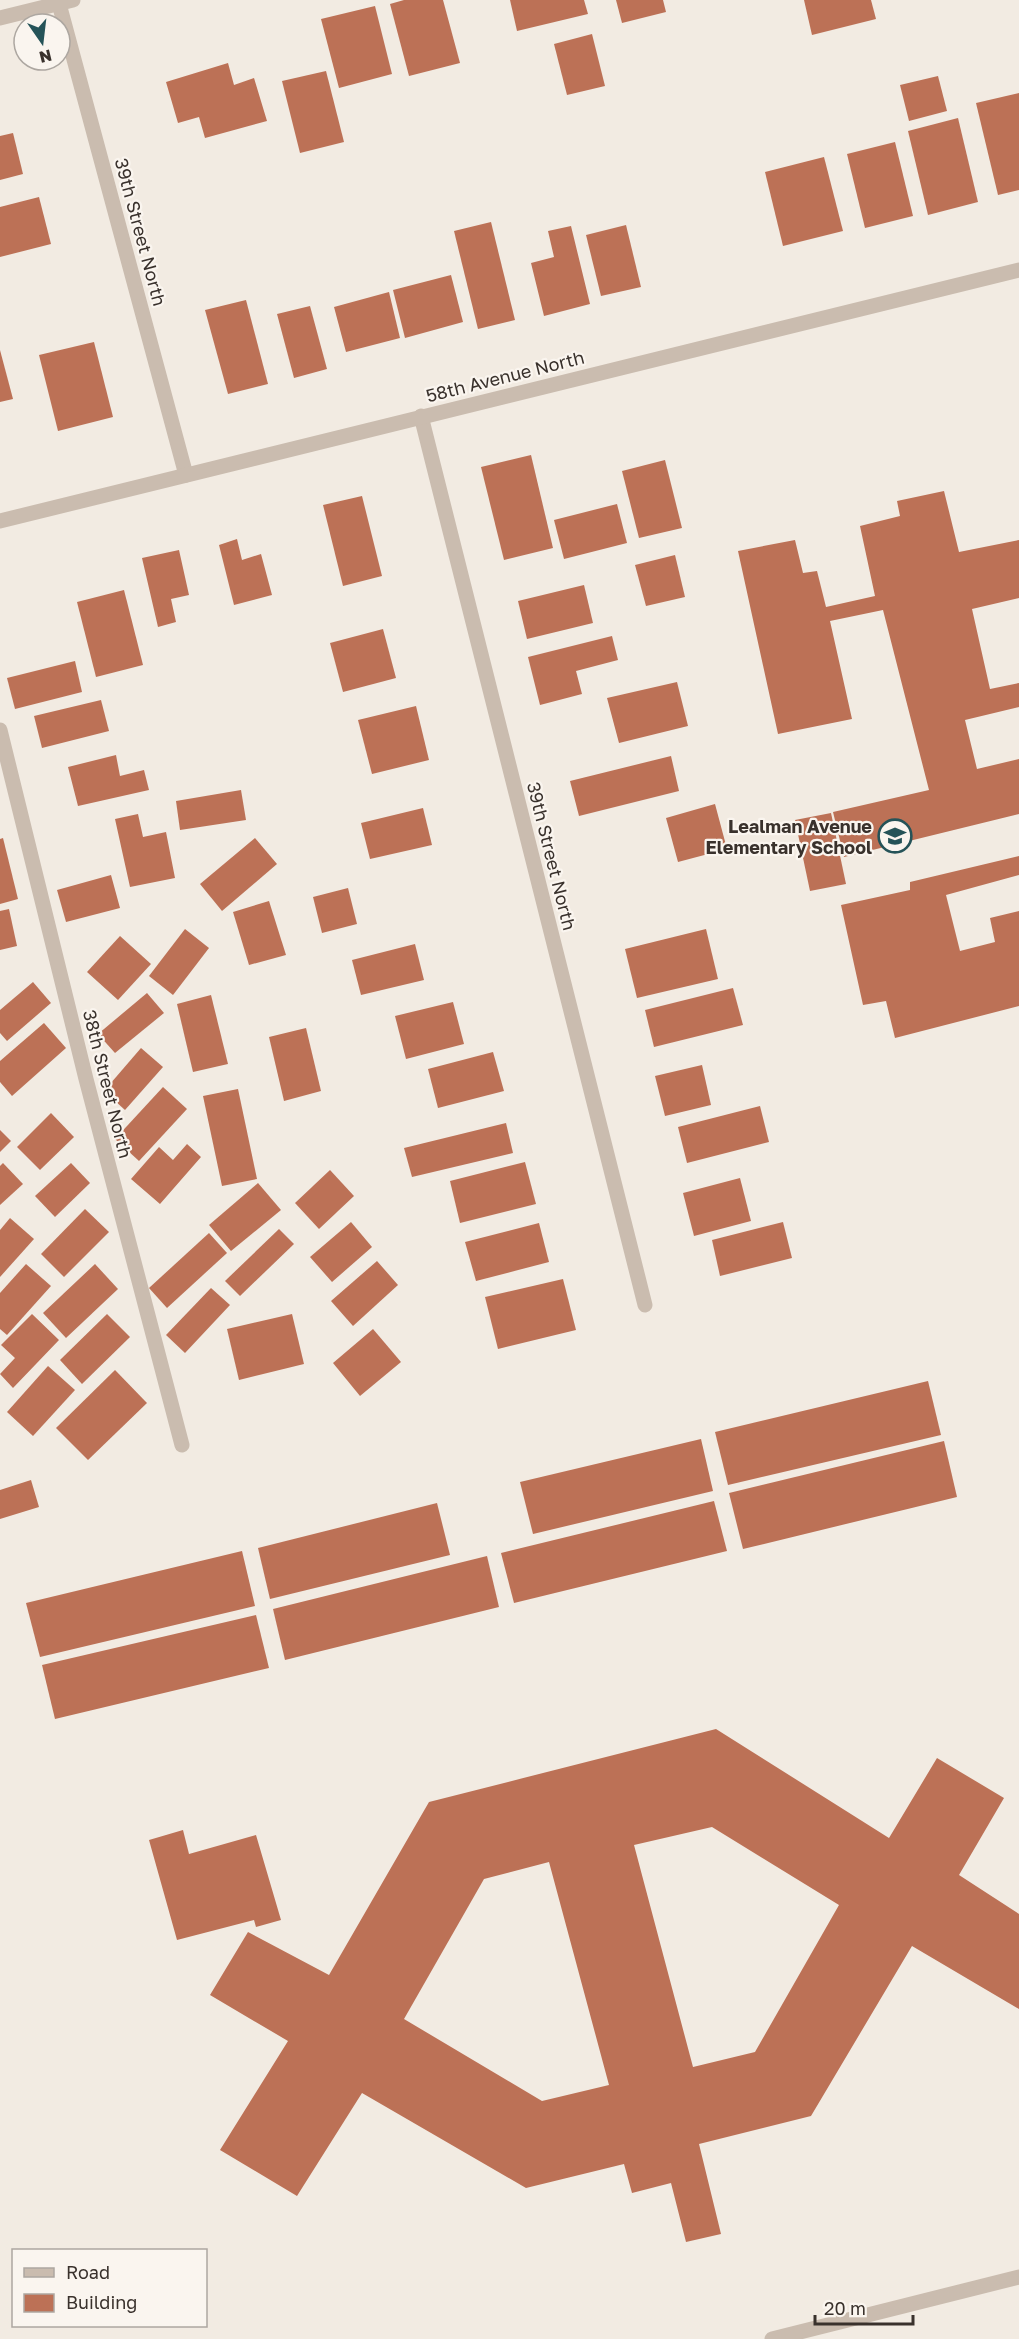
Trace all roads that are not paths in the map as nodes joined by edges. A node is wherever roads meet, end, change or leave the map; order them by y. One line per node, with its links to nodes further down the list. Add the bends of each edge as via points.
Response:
1 (64, 1): 2 (street); 5 (street, 39th Street North)
2 (0, 18)
3 (1019, 270): 4 (street, 58th Avenue North)
4 (421, 416): 5 (street, 58th Avenue North); 8 (street, 39th Street North)
5 (186, 475): 6 (street, 58th Avenue North)
6 (0, 521)
7 (0, 730): 9 (street, 38th Street North)
8 (645, 1305)
9 (182, 1446)
10 (1019, 2277): 11 (street)
11 (772, 2339)

